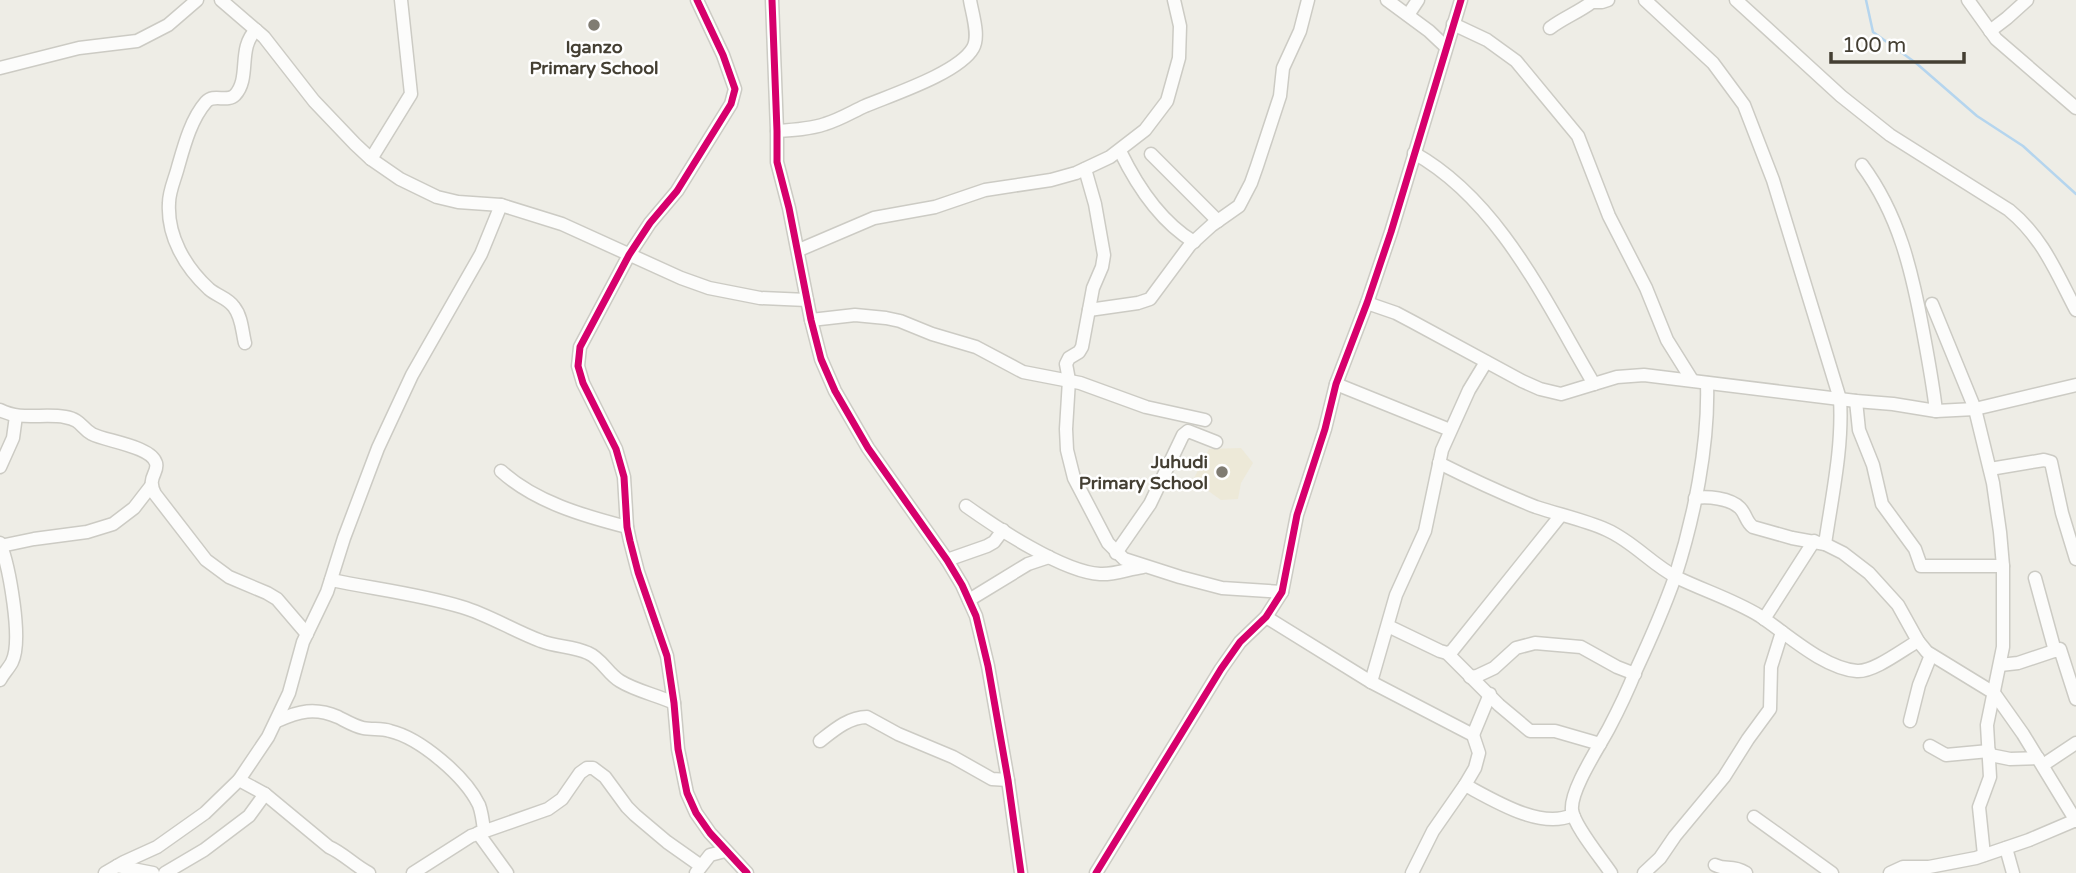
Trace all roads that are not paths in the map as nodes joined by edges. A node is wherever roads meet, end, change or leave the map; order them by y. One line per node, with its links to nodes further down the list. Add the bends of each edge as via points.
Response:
1 (197, 0): 23 (street, via 168,25 137,41 88,46)
2 (221, 0): 20 (street)
3 (401, 0): 29 (street, via 411,94)
4 (697, 0): 36 (street, via 723,55 734,95 687,177)
5 (772, 0): 25 (street)
6 (970, 0): 25 (street, via 975,44 951,67 827,124)
7 (1174, 0): 26 (street, via 1180,26 1179,58 1167,101)
8 (1308, 0): 33 (street, via 1283,68 1279,98 1251,183 1239,206)
9 (1387, 0): 17 (street)
10 (1418, 0): 17 (street)
11 (1461, 0): 18 (street)
12 (1608, 0): 19 (street, via 1592,2)
13 (1645, 0): 51 (street, via 1713,63 1744,105 1773,180)
14 (1736, 0): 41 (street, via 1890,135 2024,222 2043,247)
15 (1968, 0): 21 (street)
16 (2026, 0): 21 (street)
17 (1408, 15): 22 (street)
18 (1453, 24): 22 (street); 46 (street, via 1510,56 1578,136 1615,229)
19 (1550, 28)
20 (256, 30): 29 (street, via 314,101); 43 (street, via 246,43 237,93 228,99 208,99 198,114 169,204 180,254 210,290 233,305)
21 (1990, 31): 24 (street)
22 (1446, 47): 27 (street)
23 (0, 68)
24 (2076, 108)
25 (777, 131): 35 (street, via 777,162)
26 (1120, 151): 31 (street); 34 (street, via 1162,214)
27 (1414, 153): 38 (street); 49 (street, via 1450,178 1508,241)
28 (1151, 154): 33 (street)
29 (371, 159): 32 (street, via 437,197)
30 (1862, 165): 55 (street, via 1890,209 1909,264)
31 (1085, 169): 35 (street, via 874,218); 40 (street, via 1104,255)
32 (501, 205): 36 (street, via 562,224); 80 (street, via 481,254 393,416 362,488)
33 (1218, 221): 34 (street)
34 (1194, 242): 40 (street, via 1150,299)
35 (799, 250): 37 (street)
36 (629, 255): 37 (street, via 709,288 760,298); 68 (street, via 580,347 578,366 621,463)
37 (807, 300): 42 (street)
38 (1367, 303): 44 (street, via 1404,317); 48 (street)
39 (1932, 304): 54 (street)
40 (1089, 310): 45 (street, via 1083,347 1066,365)
41 (2076, 310)
42 (811, 320): 45 (street, via 886,318 976,347 1023,372); 75 (street, via 821,359 845,408)
43 (245, 343)
44 (1486, 362): 49 (street, via 1552,392); 58 (street)
45 (1069, 380): 57 (street, via 1146,407); 72 (street, via 1066,429 1070,465)
46 (1692, 380): 47 (street); 49 (street, via 1630,375)
47 (1707, 383): 51 (street); 65 (street)
48 (1336, 384): 58 (street); 81 (street, via 1297,515)
49 (1594, 384)
50 (2076, 385): 54 (street)
51 (1840, 399): 52 (street); 70 (street, via 1835,474)
52 (1856, 401): 55 (street); 76 (street, via 1859,430 1882,504 1915,549 1921,566)
53 (0, 410): 56 (street)
54 (1975, 410): 55 (street); 62 (street)
55 (1936, 411)
56 (16, 416): 61 (street, via 13,438); 64 (street, via 67,417 92,433 145,453 156,462)
57 (1205, 420)
58 (1450, 430): 60 (street)
59 (1216, 442): 72 (street, via 1188,431 1183,435 1150,504)
60 (1439, 463): 67 (street); 85 (street, via 1425,531 1396,595)
61 (0, 467)
62 (1990, 469): 74 (street, via 2051,462); 76 (street)
63 (502, 471): 68 (street, via 557,504)
64 (151, 486): 71 (street, via 134,508 113,524); 87 (street, via 206,560 276,599)
65 (1695, 498): 70 (street, via 1732,503 1753,527); 78 (street)
66 (966, 506): 69 (street)
67 (1561, 515): 78 (street, via 1608,531); 90 (street)
68 (627, 527): 100 (street, via 667,656)
69 (1003, 530): 73 (street); 75 (street, via 987,547)
70 (1819, 543): 84 (street); 88 (street, via 1843,553 1879,582)
71 (1, 544): 95 (street, via 13,599 15,653)
72 (1116, 552): 77 (street)
73 (1049, 557): 77 (street, via 1099,574); 82 (street, via 1028,564)
74 (2076, 559)
75 (947, 561): 82 (street)
76 (2003, 566): 92 (street)
77 (1146, 567): 81 (street, via 1222,588)
78 (1675, 576): 84 (street); 93 (street)
79 (2035, 578): 89 (street)
80 (331, 580): 87 (street); 100 (street, via 464,607 545,643 588,653 628,685)
81 (1282, 592): 83 (street)
82 (969, 600): 111 (street, via 982,636)
83 (1266, 617): 96 (street); 131 (street, via 1220,668)
84 (1764, 619): 86 (street)
85 (1388, 626): 90 (street); 96 (street)
86 (1782, 632): 88 (street, via 1827,661 1859,671 1878,666); 134 (street, via 1771,667 1770,709 1724,777)
87 (307, 634): 101 (street)
88 (1918, 641): 91 (street)
89 (2055, 651): 92 (street); 99 (street, via 2060,649)
90 (1447, 653): 94 (street)
91 (1931, 655): 97 (street); 102 (street)
92 (2000, 665): 97 (street)
93 (1634, 674): 94 (street, via 1581,647 1535,643 1516,648 1494,667); 106 (street)
94 (1470, 677): 98 (street)
95 (0, 680)
96 (1371, 682): 103 (street)
97 (1994, 693): 108 (street, via 1986,736); 109 (street)
98 (1490, 694): 103 (street); 106 (street, via 1530,730 1556,731)
99 (2076, 699)
100 (674, 703): 119 (street, via 687,793)
101 (277, 721): 110 (street); 117 (street, via 309,711 411,739 446,764 463,784 478,804)
102 (1910, 721)
103 (1473, 735): 112 (street, via 1479,753)
104 (820, 741): 111 (street, via 837,727 867,717 992,779)
105 (2076, 743): 109 (street)
106 (1600, 744): 114 (street, via 1575,794)
107 (1930, 746): 108 (street, via 1948,755)
108 (1989, 753): 109 (street); 120 (street, via 1988,784 1979,807)
109 (2040, 762): 116 (street)
110 (239, 780): 113 (street); 123 (street, via 179,832)
111 (1008, 780): 130 (street)
112 (1465, 785): 114 (street, via 1531,816); 132 (street, via 1433,831)
113 (265, 794): 125 (street, via 248,816); 126 (street)
114 (1574, 817): 133 (street)
115 (1754, 817): 136 (street)
116 (2076, 820): 118 (street)
117 (481, 832): 122 (street, via 548,809 562,799 580,773 593,768 635,816); 127 (street); 128 (street)
118 (2006, 848): 120 (street); 139 (street)
119 (725, 851): 122 (street, via 710,855); 129 (street)
120 (1980, 856): 137 (street); 138 (street)
121 (1715, 865): 135 (street)
122 (698, 869)
123 (111, 870): 124 (street)
124 (153, 873)
125 (165, 873)
126 (369, 873)
127 (412, 873)
128 (507, 873)
129 (747, 873)
130 (1021, 873)
131 (1096, 873)
132 (1412, 873)
133 (1611, 873)
134 (1644, 873)
135 (1746, 873)
136 (1832, 873)
137 (1890, 873)
138 (1978, 873)
139 (2013, 873)

